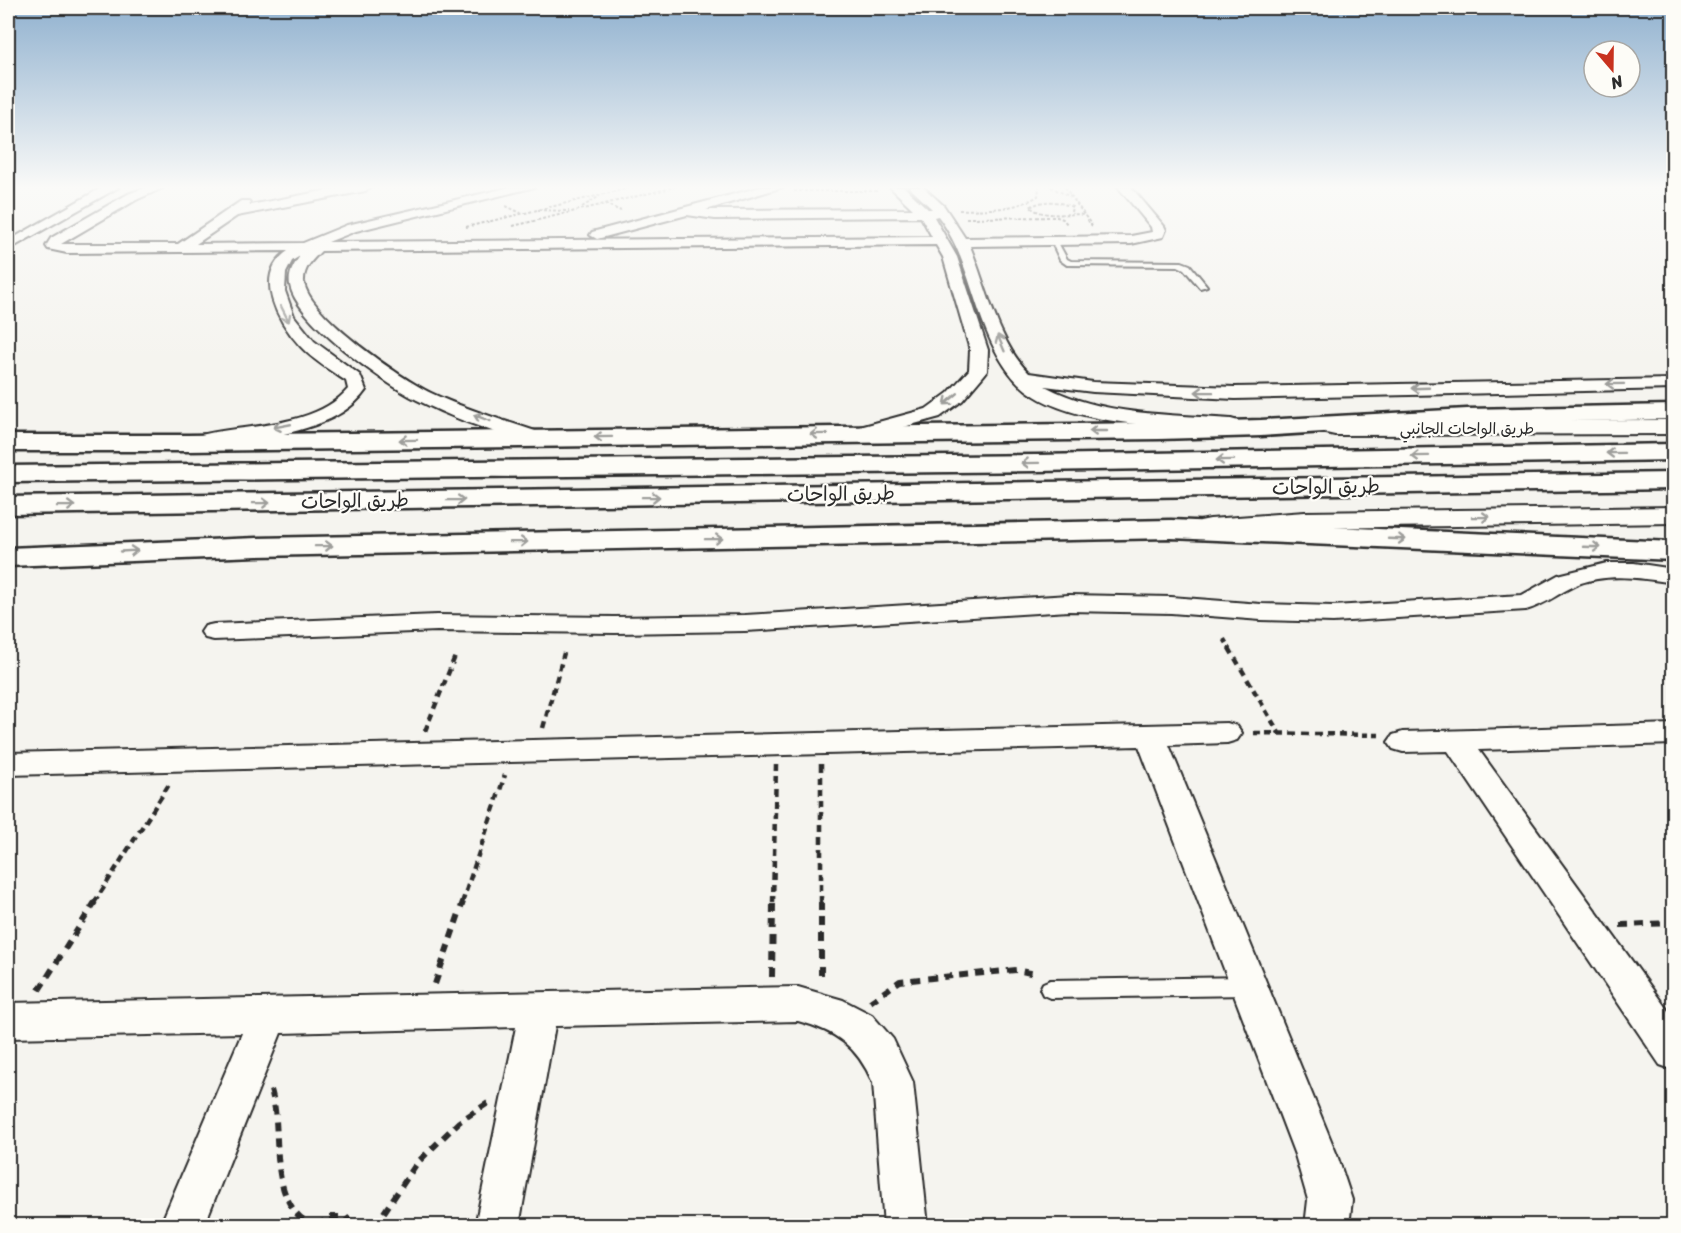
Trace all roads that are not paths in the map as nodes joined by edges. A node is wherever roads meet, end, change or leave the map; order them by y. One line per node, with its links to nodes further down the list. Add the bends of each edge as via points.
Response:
1 (54, 245): 9 (street, via 67,249)
2 (186, 245): 9 (street)
3 (316, 245): 8 (street)
4 (321, 245): 13 (street, via 304,258)
5 (942, 245): 10 (street)
6 (963, 245): 11 (street)
7 (1055, 245): 12 (lane, via 1070,264 1179,264 1187,267)
8 (304, 247): 9 (street); 14 (street, via 286,259)
9 (181, 248)
10 (950, 257): 11 (street); 15 (street)
11 (969, 257): 16 (street)
12 (1203, 286)
13 (297, 288): 14 (street); 23 (street, one-way to 13, via 412,391 336,336)
14 (277, 291): 24 (street, one-way to 24, via 281,308 292,326 308,345 354,379 358,386 355,395 340,408 313,420)
15 (963, 296): 16 (street); 22 (street, one-way to 22, via 979,351 978,371 955,397 933,413)
16 (982, 296): 17 (street, one-way to 16, via 1004,351)
17 (1022, 377): 18 (street, one-way to 17, via 1235,393 1083,386); 21 (street, via 1045,396 1096,412)
18 (1674, 384)
19 (1674, 412): 21 (main road, via 1467,416)
20 (1674, 427): 21 (street, طريق الواحات الجانبي)
21 (1261, 428): 22 (main road, one-way to 22)
22 (856, 434): 23 (main road, one-way to 23)
23 (537, 438): 24 (main road, one-way to 24)
24 (188, 443): 25 (main road)
25 (8, 444)
26 (1674, 452): 27 (main road, طريق الواحات, one-way to 27)
27 (8, 474)
28 (1674, 481): 29 (main road, طريق الواحات, one-way to 28)
29 (8, 506)
30 (1674, 514): 31 (street, one-way to 30, via 1305,520)
31 (1171, 529): 32 (main road, one-way to 32); 33 (main road, one-way to 31, via 256,547)
32 (1674, 551)
33 (8, 557)
34 (1674, 576): 35 (street, via 1612,570 1578,576 1526,602 1367,613 1297,614 1068,603 745,623 437,622)
35 (214, 632)
36 (1227, 733): 38 (street)
37 (1674, 734): 39 (street)
38 (1150, 735): 41 (street); 42 (street)
39 (1456, 740): 40 (street); 47 (street)
40 (1403, 742)
41 (8, 764)
42 (1250, 986): 43 (lane); 51 (street, via 1316,1155 1330,1200)
43 (1050, 989)
44 (539, 1009): 45 (street); 49 (street); 50 (street, via 798,1004 844,1020 879,1052 893,1082)
45 (269, 1014): 46 (street); 48 (street)
46 (14, 1020)
47 (1674, 1052)
48 (182, 1226)
49 (497, 1226)
50 (906, 1226)
51 (1327, 1226)

